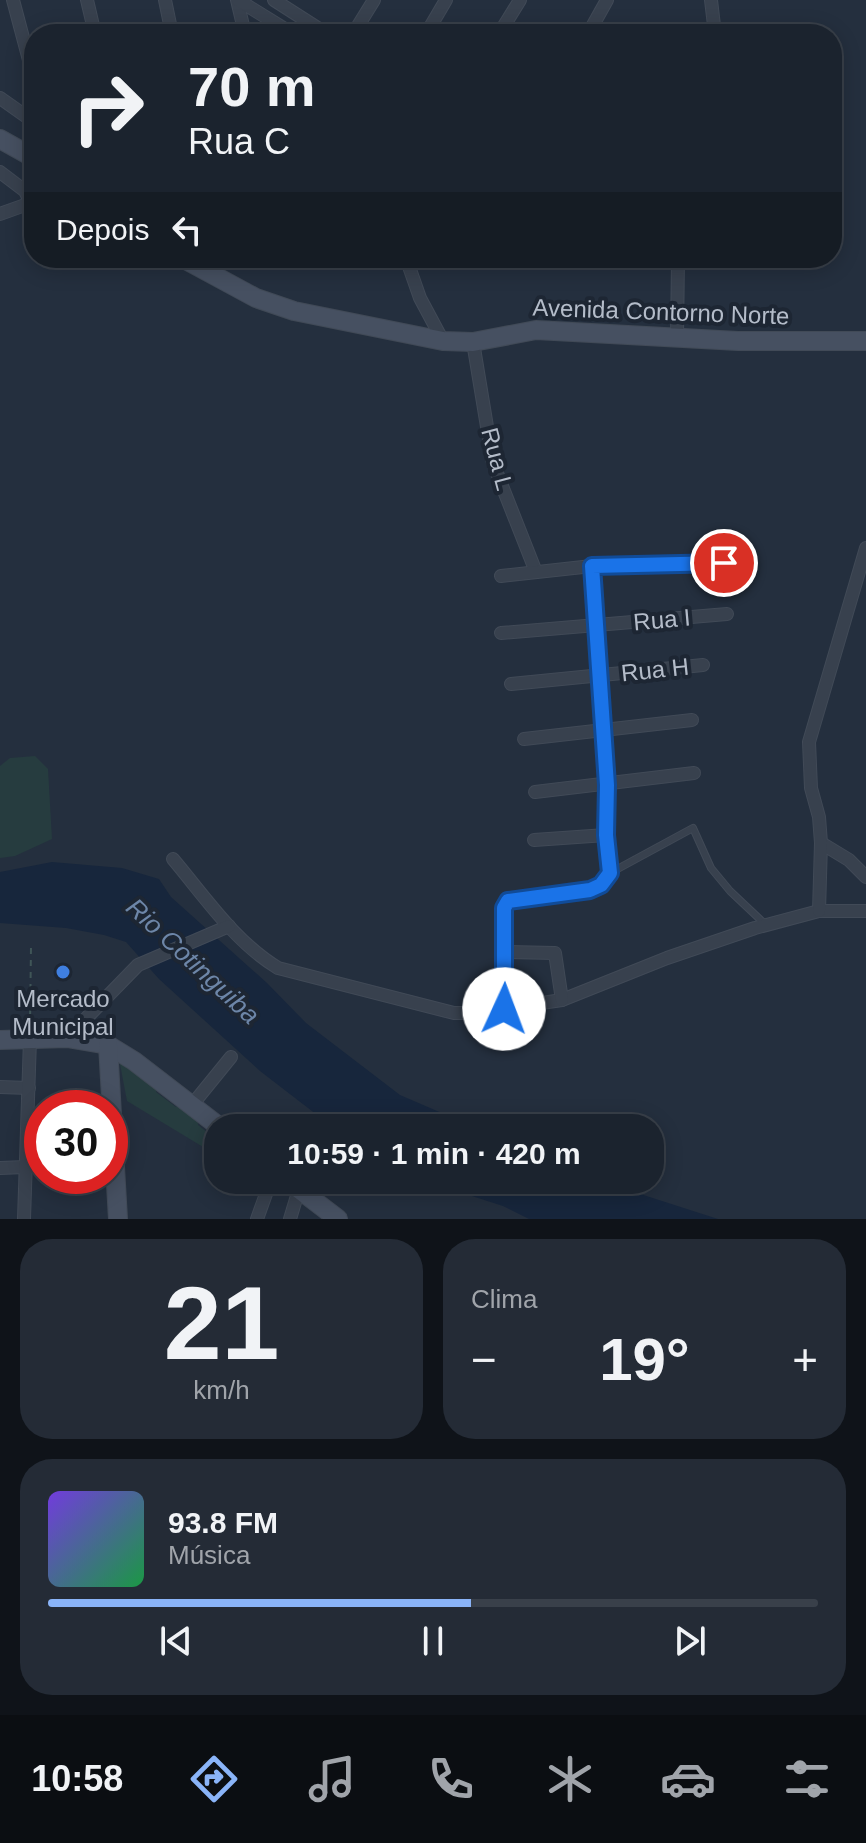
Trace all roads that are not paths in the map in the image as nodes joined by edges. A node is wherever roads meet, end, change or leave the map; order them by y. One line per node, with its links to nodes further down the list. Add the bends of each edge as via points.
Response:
1 (13, 0): 21 (street)
2 (87, 0): 11 (street)
3 (165, 0): 12 (street)
4 (237, 0): 13 (street); 14 (street)
5 (274, 0): 15 (street)
6 (374, 0): 16 (street)
7 (446, 0): 17 (street)
8 (520, 0): 18 (street)
9 (607, 0): 19 (street)
10 (711, 0): 20 (street)
11 (93, 24)
12 (170, 24)
13 (243, 24)
14 (277, 24)
15 (311, 24)
16 (359, 24)
17 (432, 24)
18 (505, 24)
19 (594, 24)
20 (714, 24)
21 (24, 41)
22 (0, 98): 23 (street)
23 (24, 115)
24 (0, 139): 25 (street)
25 (24, 152)
26 (0, 172): 27 (street)
27 (24, 191)
28 (24, 205): 29 (street)
29 (0, 214)
30 (200, 268): 34 (street, Avenida Contorno Norte, via 256,298 294,311)
31 (410, 268): 34 (street)
32 (678, 268): 33 (street)
33 (677, 337): 35 (street, Avenida Contorno Norte); 36 (street, Avenida Contorno Norte, via 536,330)
34 (443, 341): 36 (street, Avenida Contorno Norte)
35 (866, 341)
36 (473, 342): 40 (street, Rua L, via 493,463)
37 (866, 548): 56 (street, via 811,729 811,788)
38 (724, 563): 39 (street)
39 (592, 566): 40 (street); 43 (street)
40 (536, 572): 41 (street)
41 (501, 576)
42 (727, 614): 43 (street, Rua I)
43 (594, 626): 44 (street, Rua I); 46 (street)
44 (501, 633)
45 (703, 665): 46 (street, Rua H)
46 (598, 676): 47 (street, Rua H); 49 (street)
47 (511, 684)
48 (692, 720): 49 (street)
49 (602, 731): 50 (street); 52 (street)
50 (524, 739)
51 (694, 773): 52 (street)
52 (607, 785): 53 (street); 54 (street)
53 (535, 792)
54 (606, 835): 55 (street); 58 (street)
55 (534, 840)
56 (821, 843): 59 (street); 60 (street)
57 (173, 859): 63 (street)
58 (610, 873): 62 (lane, via 693,828 711,868); 64 (street, via 590,890 508,901)
59 (866, 877)
60 (819, 911): 61 (street); 62 (street)
61 (866, 911)
62 (766, 925): 65 (street)
63 (229, 926): 66 (street, via 268,962 295,974 454,1013); 67 (street, via 142,962)
64 (505, 952): 65 (street, via 555,953); 66 (street)
65 (562, 1000): 66 (street)
66 (504, 1009)
67 (67, 1038): 68 (street); 70 (street)
68 (30, 1039): 69 (street); 73 (street)
69 (0, 1040)
70 (108, 1045): 74 (street); 83 (street)
71 (231, 1057): 74 (street)
72 (0, 1087): 73 (street)
73 (29, 1088)
74 (192, 1105): 75 (street)
75 (204, 1115)
76 (24, 1167): 77 (street)
77 (0, 1168)
78 (24, 1194): 82 (street)
79 (266, 1194): 84 (street)
80 (292, 1194): 85 (street)
81 (305, 1194): 86 (street)
82 (24, 1219)
83 (118, 1219)
84 (257, 1219)
85 (290, 1219)
86 (338, 1219)

